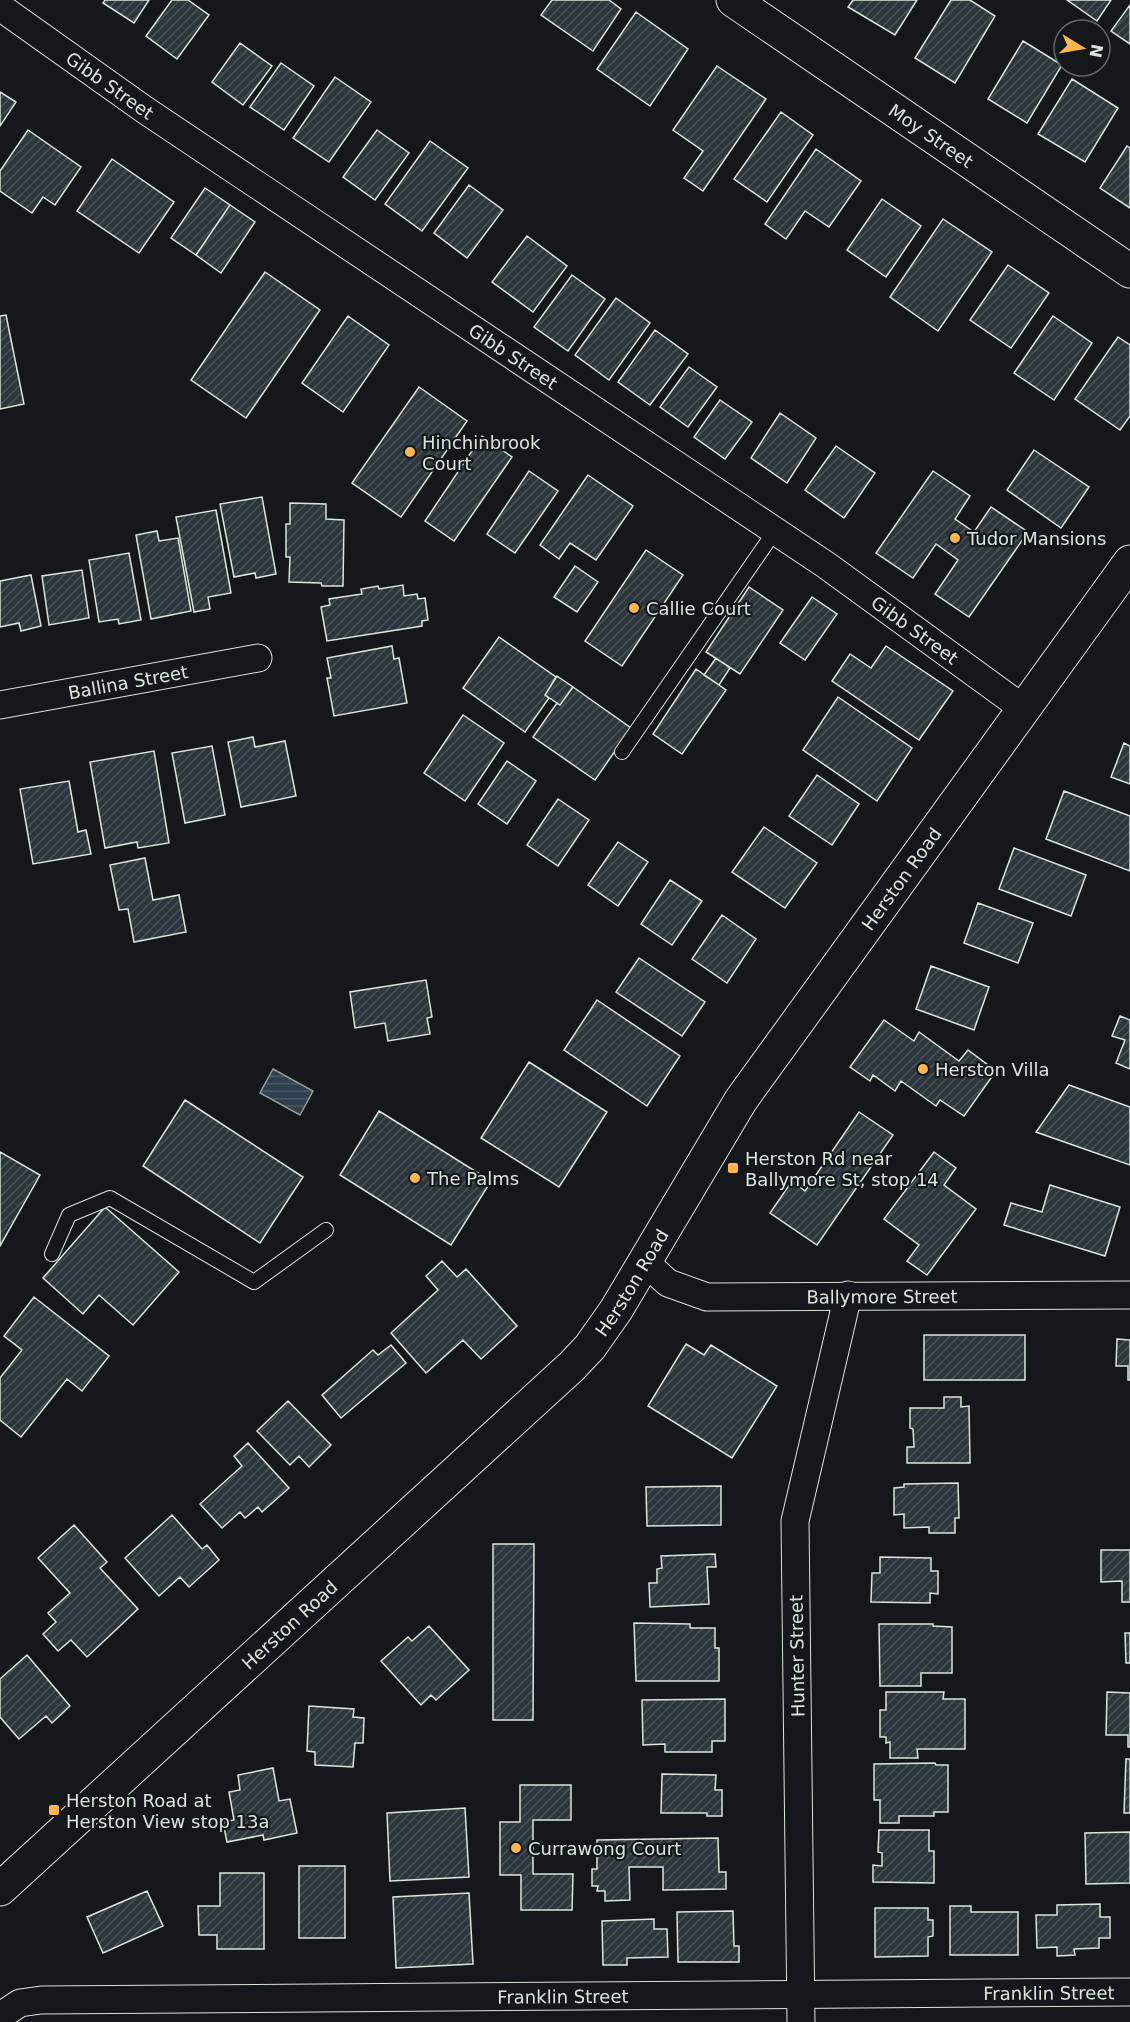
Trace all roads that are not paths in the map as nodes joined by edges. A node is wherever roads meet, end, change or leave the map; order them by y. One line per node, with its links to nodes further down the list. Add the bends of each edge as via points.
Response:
1 (733, 0): 3 (main road, Moy Street)
2 (0, 7): 4 (street, Gibb Street, via 145,110)
3 (1130, 271)
4 (775, 531): 8 (street, Gibb Street); 9 (lane)
5 (1130, 562): 8 (main road, Herston Road)
6 (258, 658): 7 (street, Ballina Street)
7 (0, 705)
8 (1024, 709): 12 (main road, Herston Road, via 741,1100)
9 (622, 752)
10 (326, 1230): 11 (lane, via 254,1282 110,1198 69,1215)
11 (52, 1254)
12 (644, 1261): 13 (street, Ballymore Street, via 668,1283 707,1297); 15 (main road, Herston Road, via 616,1310 571,1367)
13 (848, 1295): 14 (street, Ballymore Street); 17 (street, Hunter Street, via 795,1521)
14 (1130, 1295)
15 (0, 1889)
16 (1130, 1992): 17 (street, Franklin Street)
17 (801, 1994): 18 (street, Franklin Street, via 32,2000); 19 (street, Hunter Street)
18 (0, 2016)
19 (801, 2022)

